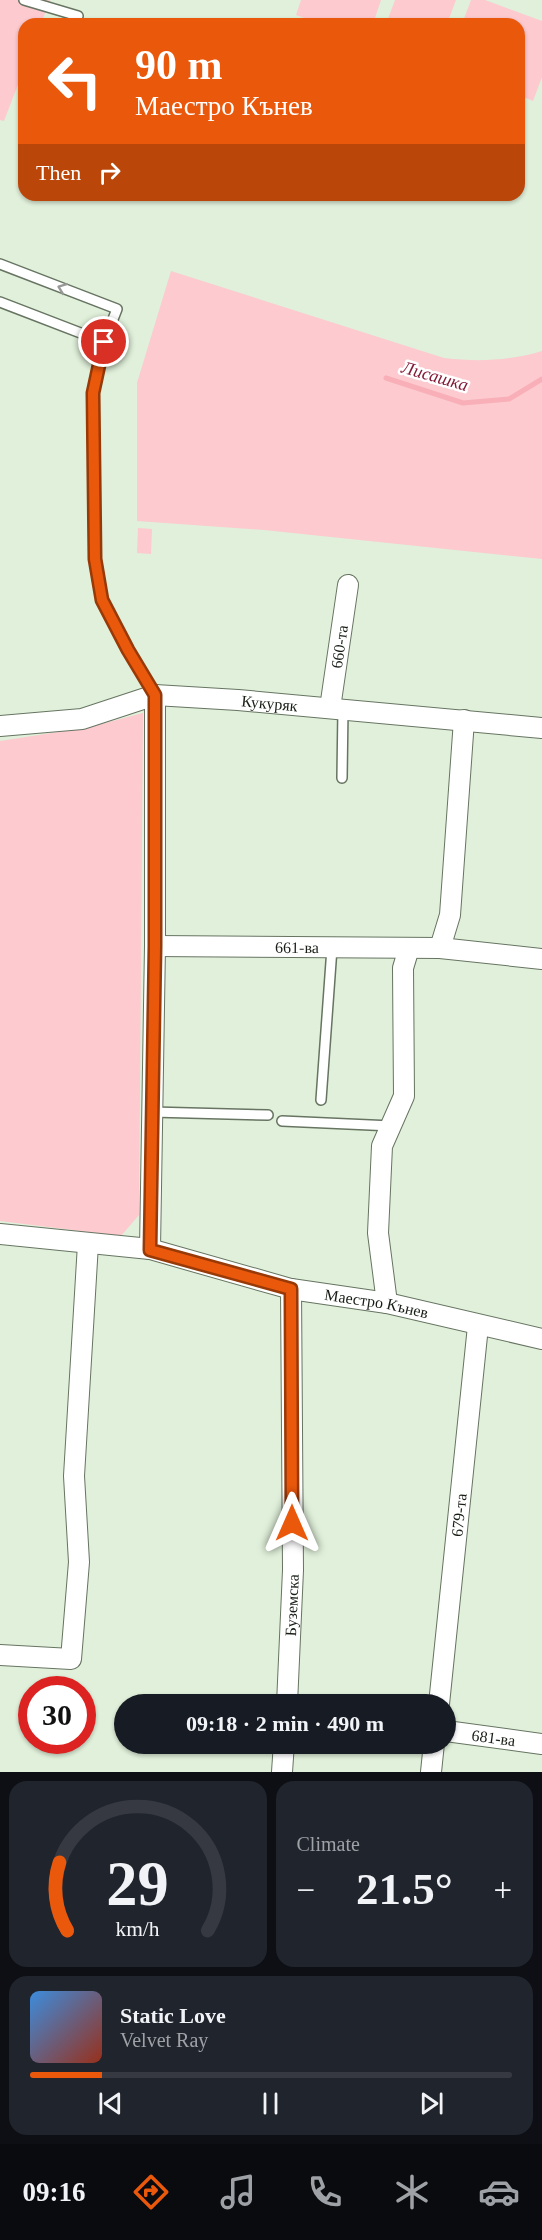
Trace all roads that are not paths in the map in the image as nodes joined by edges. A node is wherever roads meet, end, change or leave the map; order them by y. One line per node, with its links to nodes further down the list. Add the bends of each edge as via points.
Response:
1 (24, 0): 2 (lane)
2 (78, 16)
3 (0, 264): 5 (lane, one-way to 3, via 117,309)
4 (0, 302): 5 (lane)
5 (104, 342): 7 (lane, via 93,393 95,559 102,600)
6 (348, 585): 8 (street, 660-та)
7 (155, 695): 8 (street, Кукуряк); 10 (street, Кукуряк, via 82,719); 13 (street)
8 (337, 709): 9 (street, Кукуряк); 12 (lane)
9 (464, 720): 11 (street, Кукуряк); 16 (street, via 450,915)
10 (0, 726)
11 (542, 728)
12 (342, 778)
13 (155, 946): 14 (street, 661-ва); 19 (street)
14 (333, 948): 15 (street, 661-ва); 18 (lane)
15 (409, 948): 16 (street, 661-ва); 22 (street, via 404,968 404,1096)
16 (440, 948): 17 (street, 661-ва)
17 (542, 959)
18 (321, 1100)
19 (152, 1112): 20 (lane); 25 (street)
20 (268, 1115)
21 (282, 1121): 22 (lane)
22 (392, 1126): 27 (street, via 382,1146 378,1233)
23 (0, 1234): 24 (street, Маестро Кънев)
24 (88, 1244): 25 (street, Маестро Кънев); 30 (street, via 74,1476 79,1562 71,1659)
25 (150, 1250): 26 (street, Маестро Кънев)
26 (291, 1289): 27 (street, Маестро Кънев); 31 (street, Буземска, via 293,1570)
27 (387, 1304): 28 (street, Маестро Кънев)
28 (478, 1326): 29 (street, Маестро Кънев); 32 (street, 679-та)
29 (542, 1339)
30 (0, 1655)
31 (287, 1694)
32 (440, 1694)
33 (456, 1732): 34 (street, 681-ва)
34 (542, 1744)
35 (283, 1754): 37 (street)
36 (433, 1754): 38 (street)
37 (282, 1772)
38 (431, 1772)

